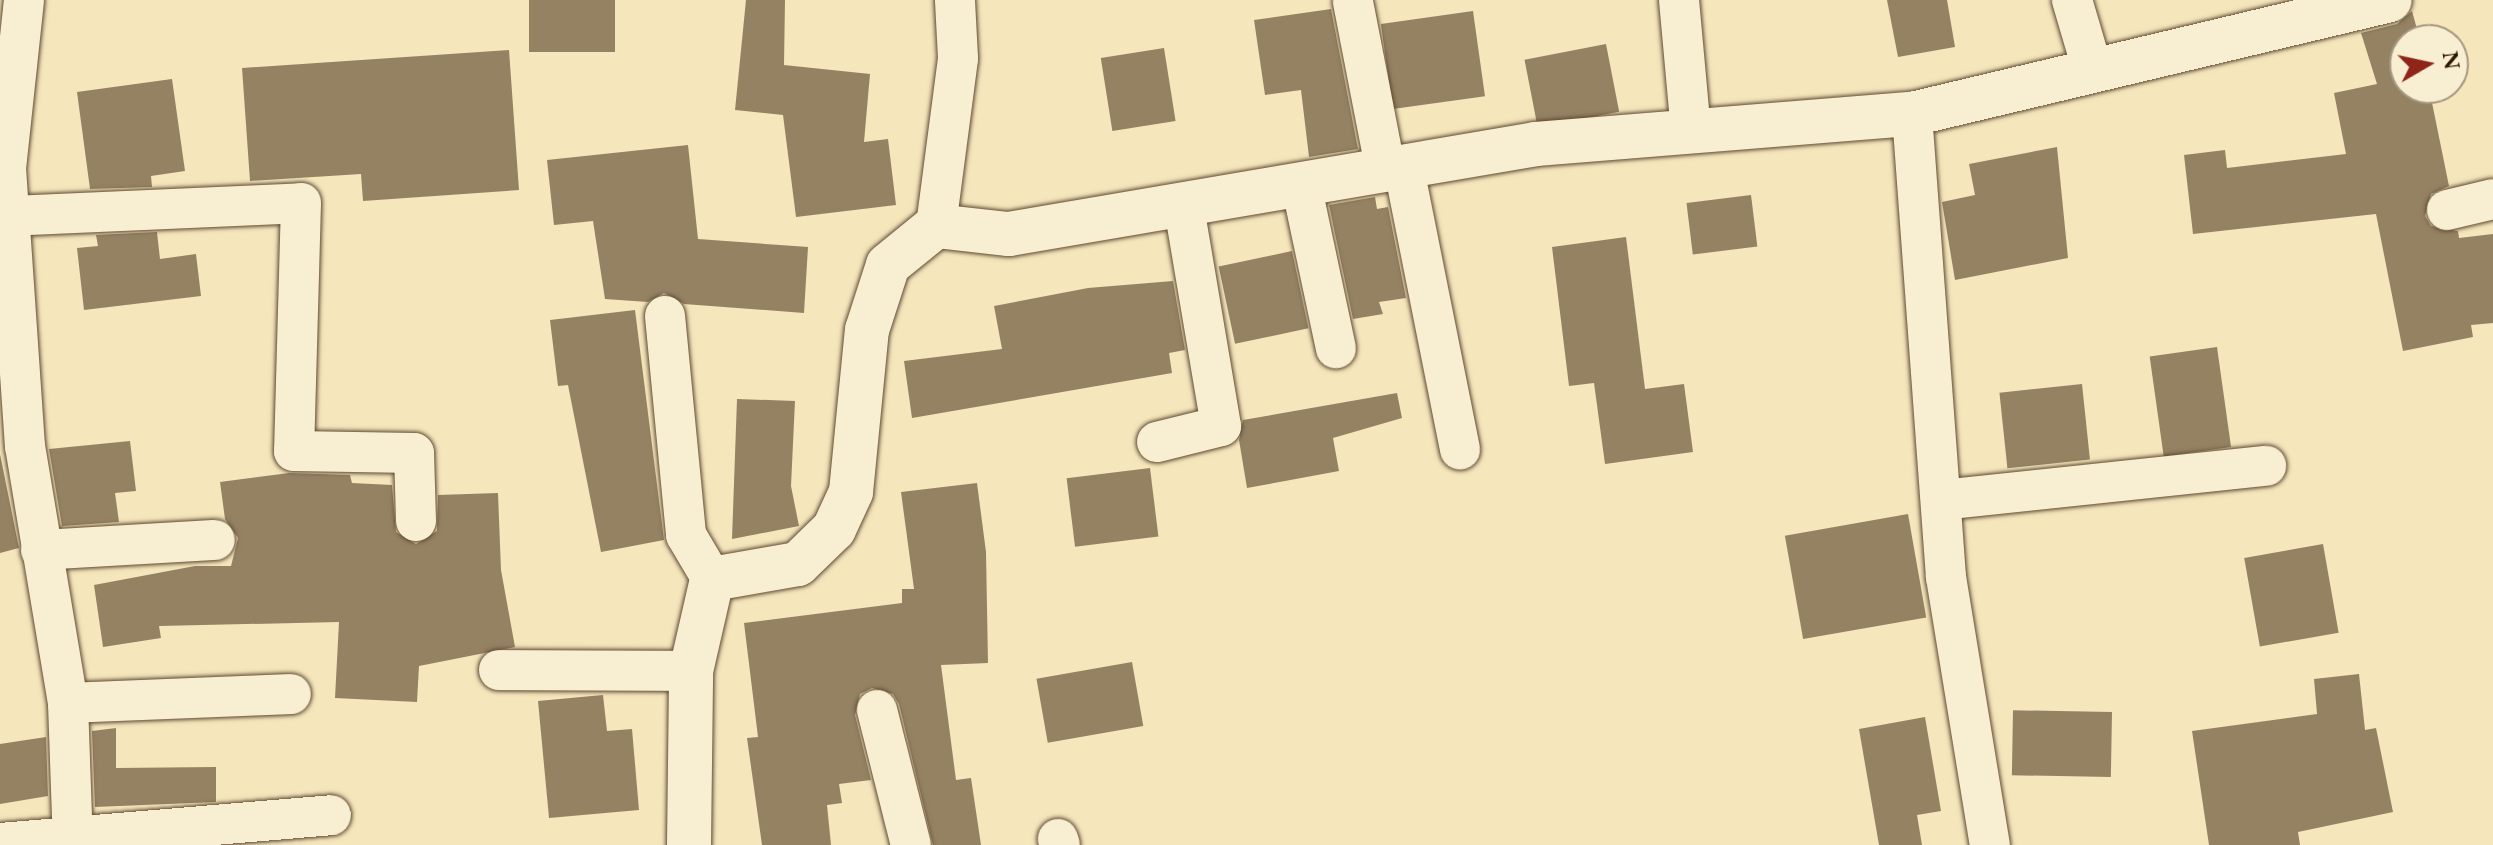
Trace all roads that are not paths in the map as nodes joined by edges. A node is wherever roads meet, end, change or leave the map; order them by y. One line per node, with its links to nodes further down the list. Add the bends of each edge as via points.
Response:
1 (24, 0): 15 (street, via 6,168)
2 (955, 0): 16 (street, via 958,58)
3 (1679, 0): 9 (street)
4 (2072, 0): 7 (street)
5 (2390, 0): 7 (street)
6 (1353, 2): 10 (street)
7 (2092, 68): 8 (street)
8 (1912, 114): 9 (street); 23 (street)
9 (1691, 132): 10 (street, via 1536,144)
10 (1395, 170): 11 (street); 21 (street)
11 (1301, 184): 13 (street); 18 (street)
12 (2493, 199): 14 (street)
13 (1184, 207): 16 (street, via 1009,234); 19 (street, via 1221,426)
14 (2447, 210)
15 (9, 216): 20 (street); 24 (street, via 301,203 294,451 414,453)
16 (936, 226): 27 (street, via 888,265 867,330 851,492 834,529 798,564)
17 (665, 316): 27 (street, via 686,535)
18 (1336, 348)
19 (1157, 442)
20 (12, 448): 26 (street)
21 (1460, 449)
22 (2266, 466): 23 (street)
23 (1941, 500): 38 (street, via 1946,577)
24 (416, 521)
25 (215, 540): 26 (street)
26 (41, 550): 31 (street)
27 (712, 579): 29 (street)
28 (499, 670): 29 (street)
29 (691, 671): 36 (street)
30 (291, 694): 31 (street)
31 (68, 703): 34 (street)
32 (877, 710): 37 (street)
33 (331, 815): 34 (street)
34 (72, 840): 35 (street)
35 (0, 843)
36 (689, 845)
37 (911, 845)
38 (1990, 845)

